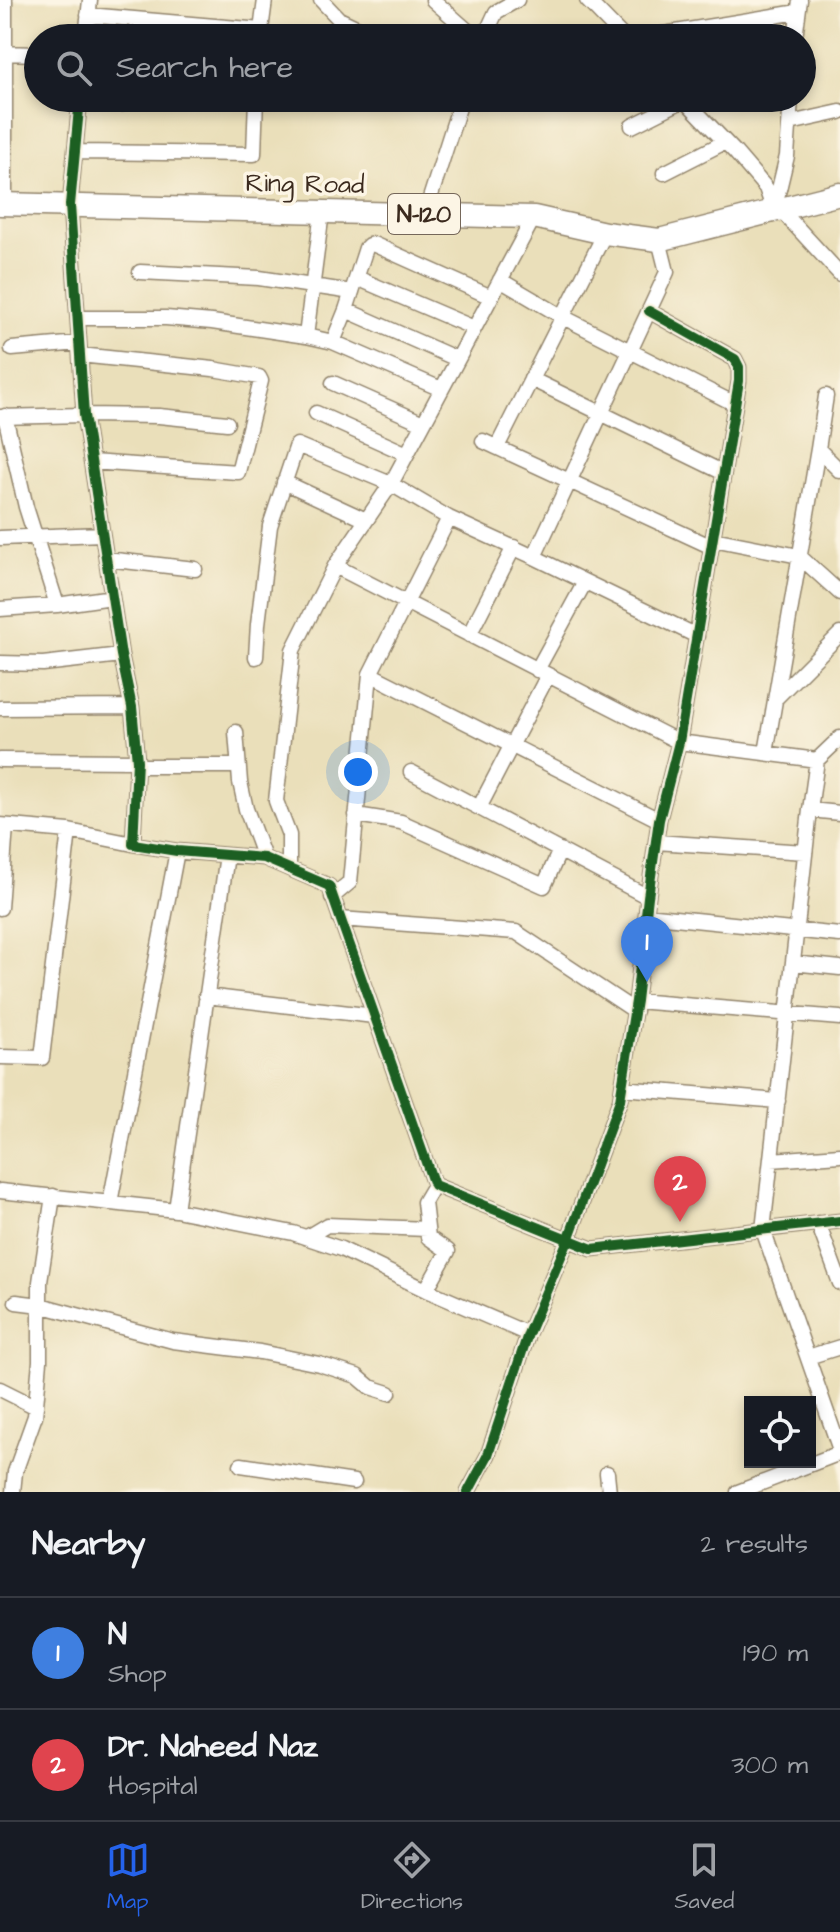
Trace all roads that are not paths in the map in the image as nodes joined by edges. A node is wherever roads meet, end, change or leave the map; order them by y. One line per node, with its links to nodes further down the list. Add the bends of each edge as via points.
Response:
1 (5, 0): 16 (street)
2 (265, 0): 10 (street)
3 (321, 0): 11 (street)
4 (433, 0): 12 (street)
5 (517, 0): 13 (street, via 496,12)
6 (587, 0): 14 (street)
7 (799, 6): 15 (street)
8 (89, 7): 9 (street)
9 (197, 24)
10 (261, 24)
11 (350, 24)
12 (460, 24)
13 (490, 24)
14 (610, 24)
15 (709, 24)
16 (3, 53): 17 (street); 31 (street)
17 (24, 54)
18 (79, 112): 28 (street)
19 (256, 112): 28 (street, via 254,154)
20 (458, 112): 35 (street)
21 (659, 112): 26 (street)
22 (696, 112): 27 (street)
23 (790, 112): 25 (street)
24 (840, 112): 25 (street)
25 (790, 123): 33 (street)
26 (632, 126)
27 (725, 142): 29 (street); 33 (street, via 766,188)
28 (75, 152): 32 (street)
29 (664, 173)
30 (840, 194): 33 (highway, Ring Road / N-120)
31 (2, 204): 32 (highway, Ring Road / N-120)
32 (70, 205): 34 (highway, Ring Road / N-120); 48 (street)
33 (777, 210): 38 (highway, Ring Road / N-120); 40 (street)
34 (322, 212): 35 (highway, Ring Road / N-120); 42 (street)
35 (425, 214): 36 (highway, Ring Road / N-120)
36 (534, 217): 37 (highway, Ring Road / N-120); 41 (street)
37 (605, 233): 38 (highway, Ring Road / N-120); 47 (street)
38 (659, 240): 46 (street, via 667,272)
39 (140, 272): 42 (street)
40 (839, 272)
41 (500, 280): 44 (street); 47 (street)
42 (312, 285): 43 (street); 50 (street)
43 (355, 285): 44 (street, via 366,248 373,244); 45 (street); 49 (street)
44 (491, 297): 49 (street)
45 (346, 310): 51 (street); 55 (street)
46 (649, 311): 54 (street); 60 (street, via 735,359)
47 (563, 317): 54 (street); 56 (street)
48 (78, 318): 50 (street, via 166,318); 53 (street)
49 (474, 328): 55 (street)
50 (306, 336): 51 (street)
51 (333, 342): 58 (street)
52 (12, 349): 53 (street)
53 (80, 349): 63 (street); 69 (street, via 261,381 238,472)
54 (630, 352): 60 (street); 62 (street)
55 (457, 359): 58 (street)
56 (531, 379): 62 (street); 72 (street, via 490,444)
57 (333, 383): 66 (street)
58 (441, 389): 66 (street)
59 (826, 396): 67 (street)
60 (735, 404): 71 (street)
61 (316, 413): 68 (street)
62 (601, 414): 71 (street); 72 (street)
63 (84, 415): 64 (street); 65 (street); 69 (street)
64 (3, 416): 78 (street)
65 (227, 423)
66 (423, 423): 68 (street)
67 (818, 449): 70 (street); 82 (street)
68 (407, 454): 74 (street)
69 (91, 462): 77 (street)
70 (840, 471)
71 (724, 473): 80 (street)
72 (570, 481): 80 (street); 83 (street)
73 (284, 482): 74 (street, via 297,445); 76 (street); 97 (street, via 270,526)
74 (391, 484): 75 (street); 76 (street)
75 (449, 518): 81 (street); 90 (street)
76 (366, 520): 85 (street)
77 (102, 534): 78 (street); 84 (street)
78 (34, 537): 79 (street); 91 (street)
79 (0, 538)
80 (712, 543): 82 (street); 95 (street)
81 (514, 547): 83 (street); 94 (street)
82 (799, 556): 88 (street); 101 (street)
83 (534, 557): 87 (street)
84 (106, 559): 86 (street); 89 (street)
85 (335, 566): 90 (street); 128 (street, via 293,650 276,801 289,835)
86 (195, 569)
87 (585, 582): 95 (street); 99 (street)
88 (840, 593)
89 (112, 597): 91 (street); 96 (street)
90 (406, 602): 94 (street); 100 (street)
91 (57, 605): 92 (street)
92 (0, 609)
93 (840, 634): 101 (street)
94 (469, 635): 99 (street)
95 (697, 636): 106 (street)
96 (121, 655): 98 (street); 102 (street)
97 (256, 657)
98 (0, 663)
99 (542, 672): 106 (street); 107 (street)
100 (370, 674): 107 (street); 117 (street)
101 (776, 698): 108 (street)
102 (132, 707): 103 (street); 111 (street)
103 (0, 708)
104 (236, 732): 112 (street)
105 (840, 738): 110 (street)
106 (679, 742): 108 (street); 118 (street)
107 (511, 745): 114 (street); 118 (street)
108 (766, 753): 110 (street)
109 (0, 760): 111 (street)
110 (817, 760): 115 (street)
111 (136, 764): 112 (street); 122 (street)
112 (238, 766): 127 (street)
113 (411, 772): 114 (street)
114 (479, 808): 123 (street)
115 (810, 810): 116 (street); 125 (street)
116 (840, 813)
117 (356, 815): 123 (street, via 401,822 544,886); 129 (street, via 350,882)
118 (659, 820): 121 (street)
119 (3, 826): 120 (street); 131 (street)
120 (69, 831): 122 (street); 143 (street, via 42,1058)
121 (656, 842): 125 (street); 130 (street)
122 (133, 844): 124 (street)
123 (560, 850): 130 (street)
124 (177, 851): 126 (street); 151 (street)
125 (805, 852): 134 (street)
126 (227, 855): 127 (street); 138 (street)
127 (264, 858): 128 (street)
128 (289, 867): 129 (street, via 329,886)
129 (332, 897): 133 (street)
130 (648, 897): 132 (street)
131 (0, 908)
132 (646, 915): 134 (street); 139 (street)
133 (340, 919): 139 (street, via 516,932); 141 (street)
134 (796, 931): 135 (street); 136 (street)
135 (840, 935)
136 (793, 963): 137 (street); 140 (street)
137 (840, 968)
138 (206, 996): 141 (street); 152 (street)
139 (635, 1006): 140 (street); 144 (street)
140 (787, 1014): 142 (street); 145 (street)
141 (374, 1016): 148 (street)
142 (840, 1018)
143 (0, 1057)
144 (622, 1088): 145 (street); 158 (street)
145 (778, 1101): 147 (street)
146 (840, 1155): 147 (street)
147 (771, 1160): 156 (street)
148 (434, 1185): 155 (street, via 424,1202); 158 (street)
149 (0, 1191): 150 (street)
150 (53, 1196): 151 (street); 162 (street)
151 (110, 1203): 152 (street)
152 (176, 1210): 157 (street)
153 (840, 1221): 154 (street)
154 (818, 1223): 156 (street); 159 (street)
155 (427, 1229): 157 (street, via 327,1225); 160 (street, via 428,1237 448,1251)
156 (763, 1230): 158 (street, via 592,1249); 165 (street)
157 (307, 1237): 160 (street)
158 (568, 1240): 163 (street)
159 (840, 1283)
160 (426, 1290): 163 (street)
161 (16, 1302): 162 (street)
162 (40, 1305): 167 (street, via 173,1341 319,1364); 168 (street)
163 (528, 1334): 175 (street, via 488,1455)
164 (840, 1347): 165 (street)
165 (808, 1357): 169 (street)
166 (0, 1389): 168 (street)
167 (389, 1393)
168 (36, 1407): 174 (street)
169 (840, 1451): 177 (street)
170 (241, 1465): 173 (street)
171 (607, 1473): 176 (street)
172 (354, 1482): 173 (street)
173 (336, 1486)
174 (13, 1492)
175 (468, 1492)
176 (609, 1492)
177 (738, 1492)

